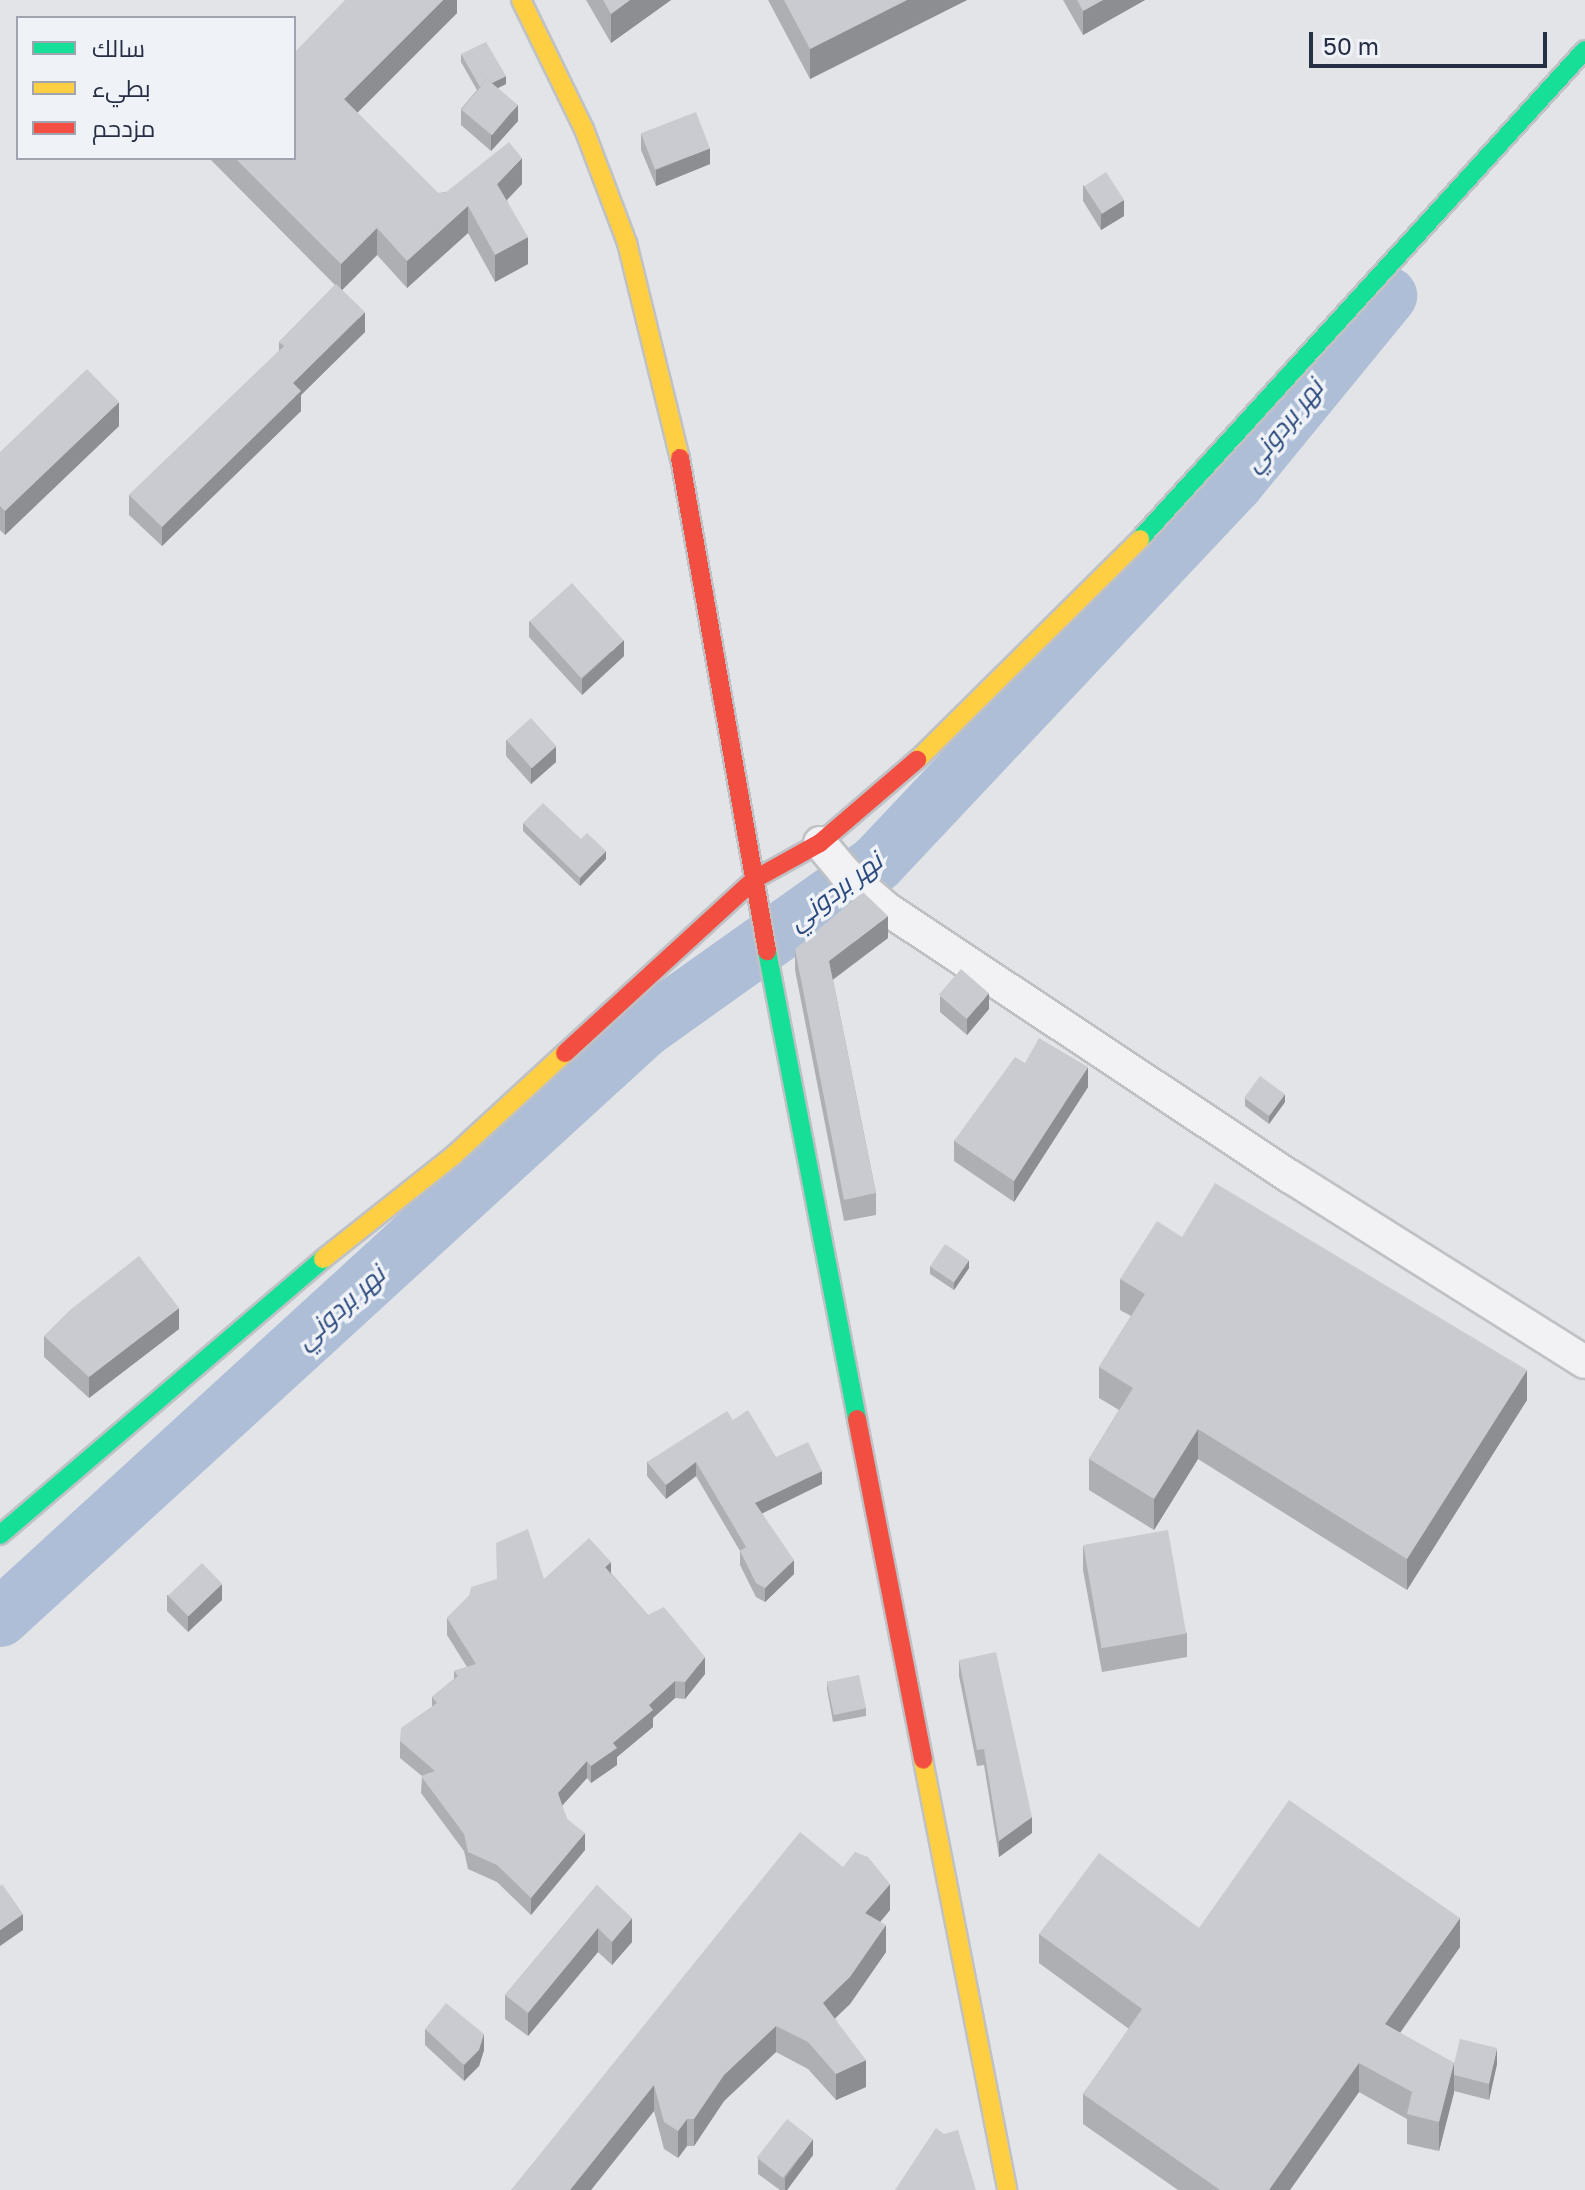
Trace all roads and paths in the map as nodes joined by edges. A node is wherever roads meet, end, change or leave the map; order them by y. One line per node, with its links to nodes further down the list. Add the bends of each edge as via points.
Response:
1 (521, 0): 4 (main road, via 589,143 627,243 658,358 694,525)
2 (1585, 50): 3 (main road, via 1176,504 926,753)
3 (820, 843): 4 (main road); 5 (street, via 887,909 1291,1177)
4 (755, 879): 6 (main road, via 454,1155 332,1251); 7 (main road)
5 (1585, 1362)
6 (0, 1535)
7 (1007, 2190)

